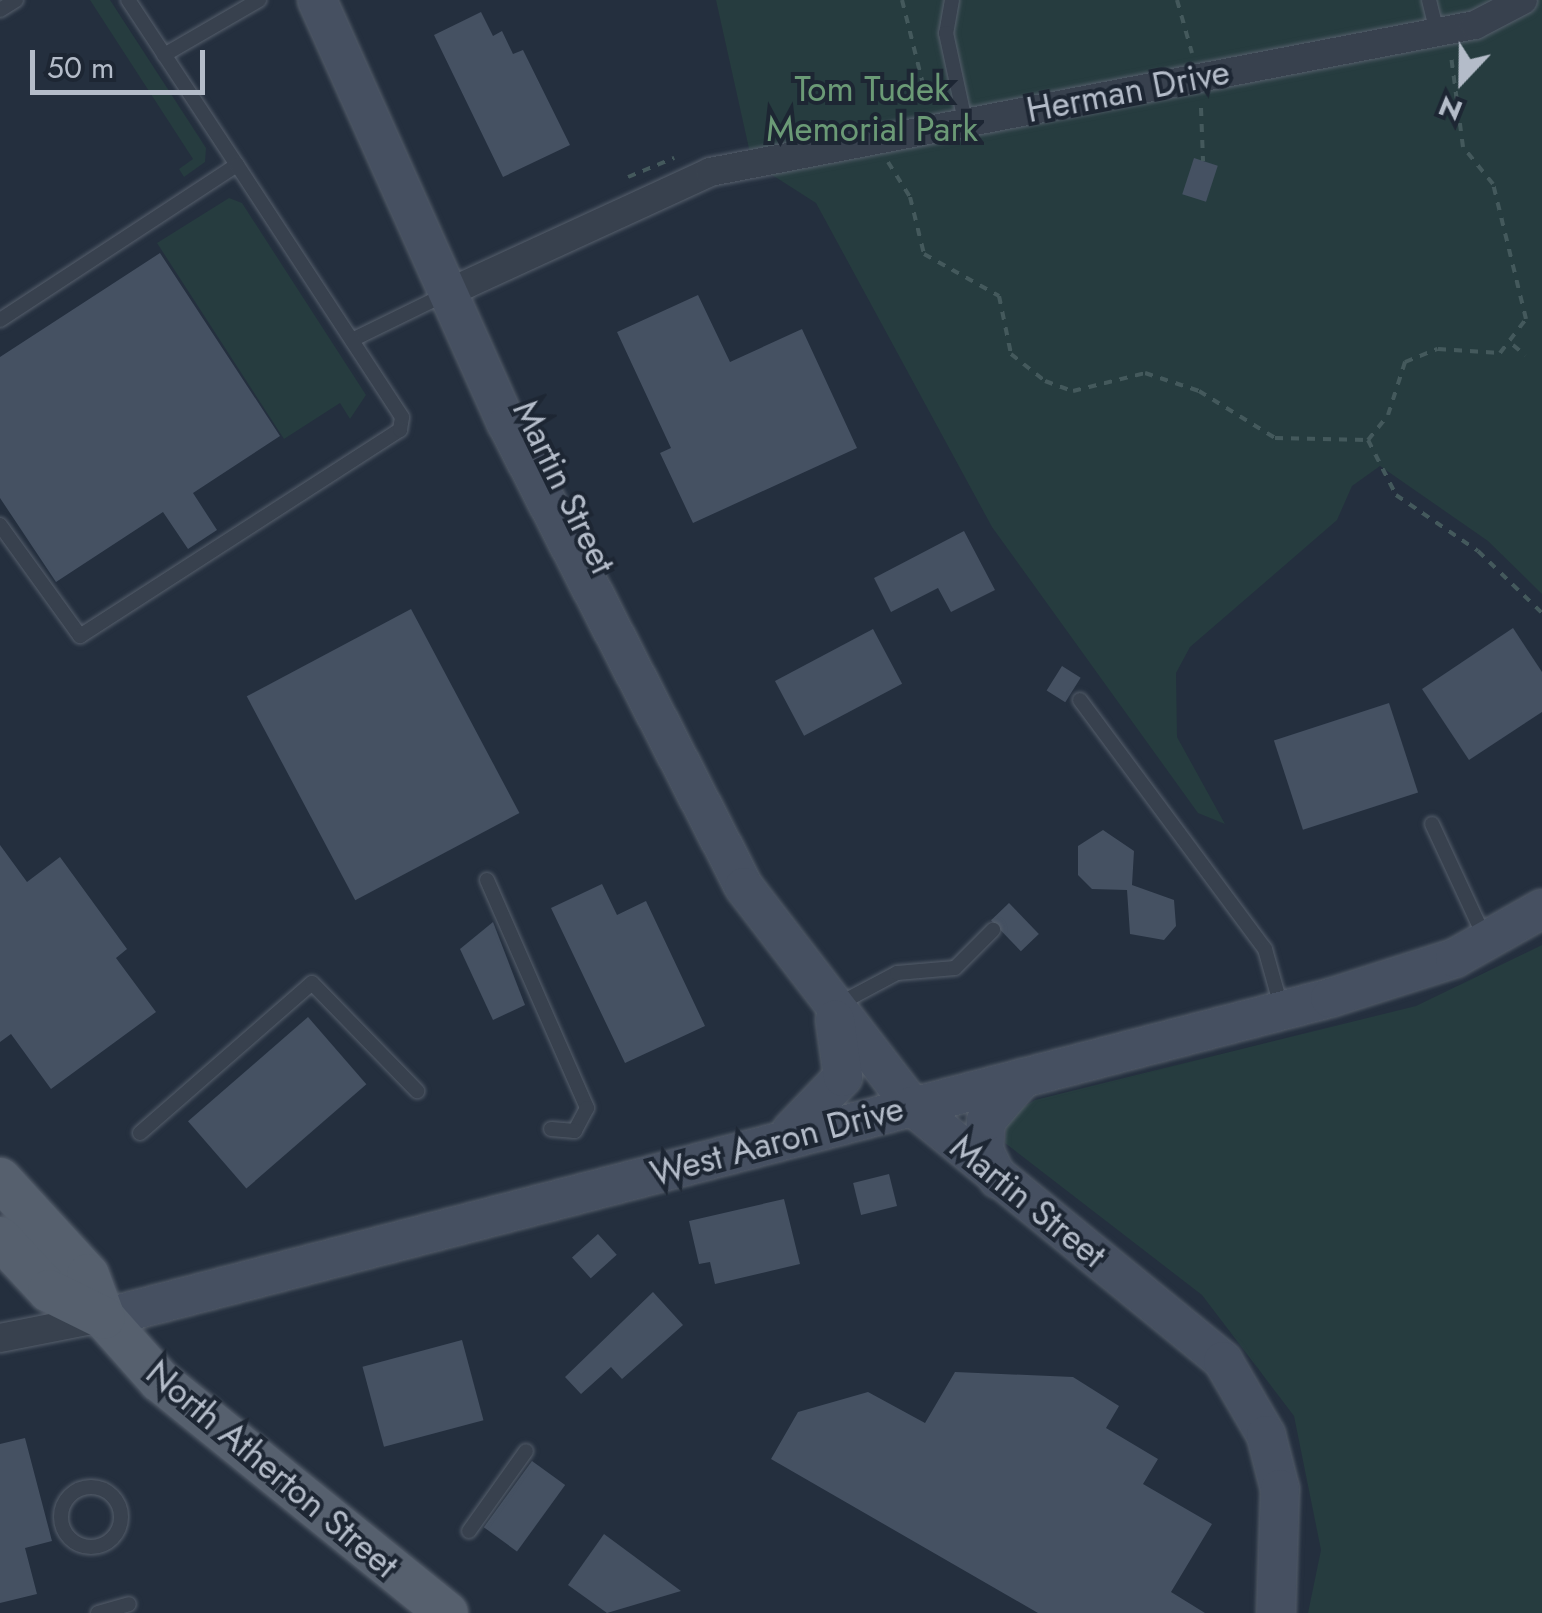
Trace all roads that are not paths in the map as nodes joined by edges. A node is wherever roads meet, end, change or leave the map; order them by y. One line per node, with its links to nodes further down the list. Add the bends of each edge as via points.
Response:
1 (16, 0): 8 (lane)
2 (128, 0): 10 (lane)
3 (259, 0): 10 (lane)
4 (317, 0): 13 (street, Martin Street)
5 (952, 0): 11 (lane, via 946,33)
6 (1429, 0): 9 (lane)
7 (1523, 0): 9 (street, Herman Drive)
8 (0, 10)
9 (1443, 39): 11 (street, Herman Drive)
10 (164, 55): 12 (lane)
11 (965, 122): 13 (street, Herman Drive, via 710,172)
12 (237, 165): 14 (lane); 15 (lane)
13 (454, 290): 15 (lane); 23 (street, Martin Street, via 497,348 616,595 649,697 744,887)
14 (0, 320)
15 (352, 340): 16 (lane, via 402,417 400,430 87,633 70,632)
16 (0, 526)
17 (1080, 700): 24 (lane, via 1266,949)
18 (1432, 824): 22 (lane)
19 (486, 880): 28 (lane, via 586,1108 576,1131)
20 (1542, 909): 22 (street, West Aaron Drive)
21 (992, 930): 23 (lane, via 955,968 897,973)
22 (1487, 943): 24 (street, West Aaron Drive)
23 (830, 1009): 27 (street, Martin Street); 30 (street, via 843,1077 810,1119)
24 (1282, 1010): 25 (street, West Aaron Drive)
25 (1025, 1076): 27 (street, West Aaron Drive); 32 (street, via 986,1120 984,1150)
26 (417, 1091): 29 (lane, via 312,984)
27 (912, 1106): 30 (street, West Aaron Drive); 32 (street, Martin Street)
28 (550, 1129)
29 (140, 1133)
30 (774, 1142): 34 (street, West Aaron Drive)
31 (0, 1179): 34 (main road, North Atherton Street, via 88,1274)
32 (1002, 1185): 42 (street, Martin Street, via 1176,1316 1242,1390 1280,1490)
33 (0, 1238): 34 (main road, North Atherton Street, via 48,1291)
34 (104, 1318): 35 (street, West Aaron Drive); 41 (main road, North Atherton Street, via 160,1381)
35 (0, 1338)
36 (526, 1450): 37 (lane)
37 (469, 1531)
38 (68, 1536): 38 (lane, via 87,1546 114,1536 120,1515 111,1494 94,1486 71,1494 61,1514)
39 (129, 1604): 40 (lane)
40 (98, 1613)
41 (447, 1613)
42 (1276, 1613)

